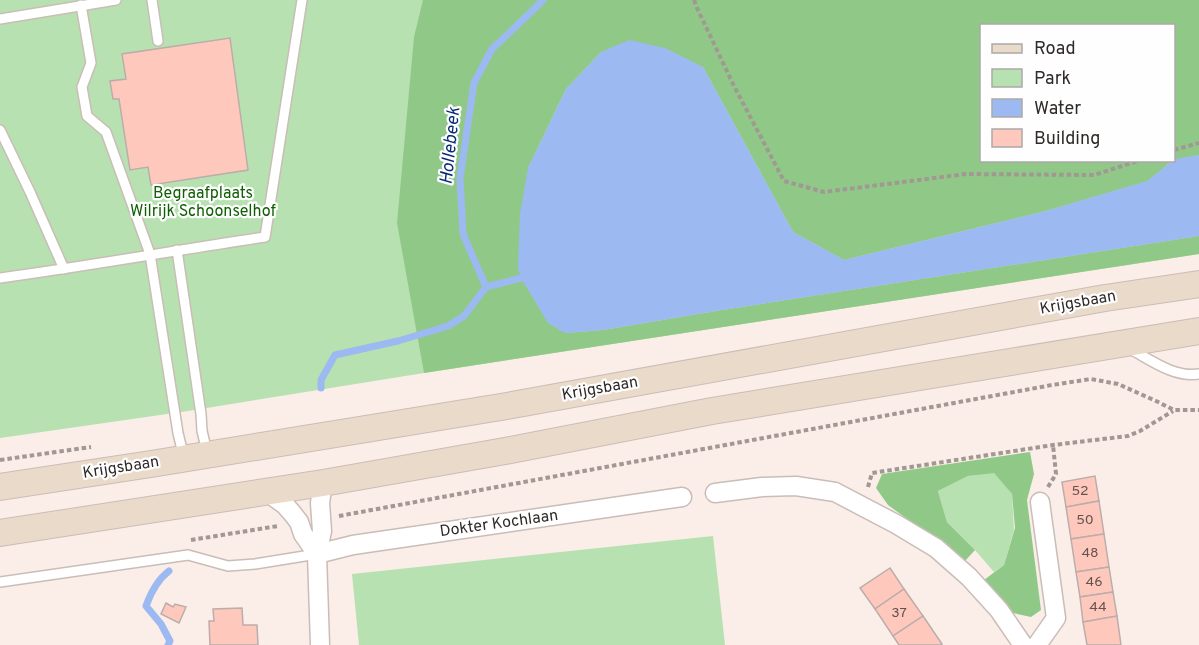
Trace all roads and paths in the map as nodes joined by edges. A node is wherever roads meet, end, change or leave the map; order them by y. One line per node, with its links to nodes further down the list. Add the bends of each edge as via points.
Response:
1 (116, 0): 5 (lane)
2 (152, 0): 7 (lane)
3 (302, 0): 12 (lane, via 265,237)
4 (694, 0): 11 (path, via 784,181 824,192 966,174 1094,175)
5 (81, 5): 6 (lane); 13 (lane, via 91,63 82,87 87,116 106,132)
6 (0, 19)
7 (158, 41)
8 (0, 130): 14 (lane)
9 (1199, 142): 10 (path)
10 (1175, 149)
11 (1135, 162)
12 (177, 250): 13 (lane); 24 (lane, via 201,414)
13 (150, 254): 14 (lane); 24 (lane, via 178,433)
14 (64, 270): 15 (lane)
15 (0, 278)
16 (1199, 284): 24 (main road, Krijgsbaan)
17 (1199, 331): 18 (main road)
18 (1119, 343): 19 (lane, via 1166,369); 26 (main road, via 712,411)
19 (1196, 375)
20 (1174, 410): 21 (path); 23 (path, via 1128,436); 33 (path, via 1118,384 1091,379)
21 (1199, 410)
22 (101, 445): 25 (path)
23 (1053, 445): 31 (path, via 1056,474); 32 (path, via 872,473)
24 (196, 457): 27 (main road, Krijgsbaan)
25 (0, 460)
26 (323, 483): 28 (main road); 33 (street)
27 (0, 487)
28 (267, 492): 34 (street, via 285,505); 35 (main road)
29 (716, 493): 32 (street, via 796,486 835,492)
30 (682, 497): 37 (street, Dokter Kochlaan, via 353,545)
31 (1040, 502): 41 (street, via 1056,618)
32 (862, 506): 40 (street, via 936,548 999,610)
33 (322, 519): 37 (street)
34 (298, 522): 36 (path); 37 (street)
35 (0, 533)
36 (188, 540)
37 (317, 554): 38 (lane, via 228,566 188,555); 39 (street)
38 (0, 582)
39 (320, 645)
40 (1023, 645)
41 (1037, 645)

